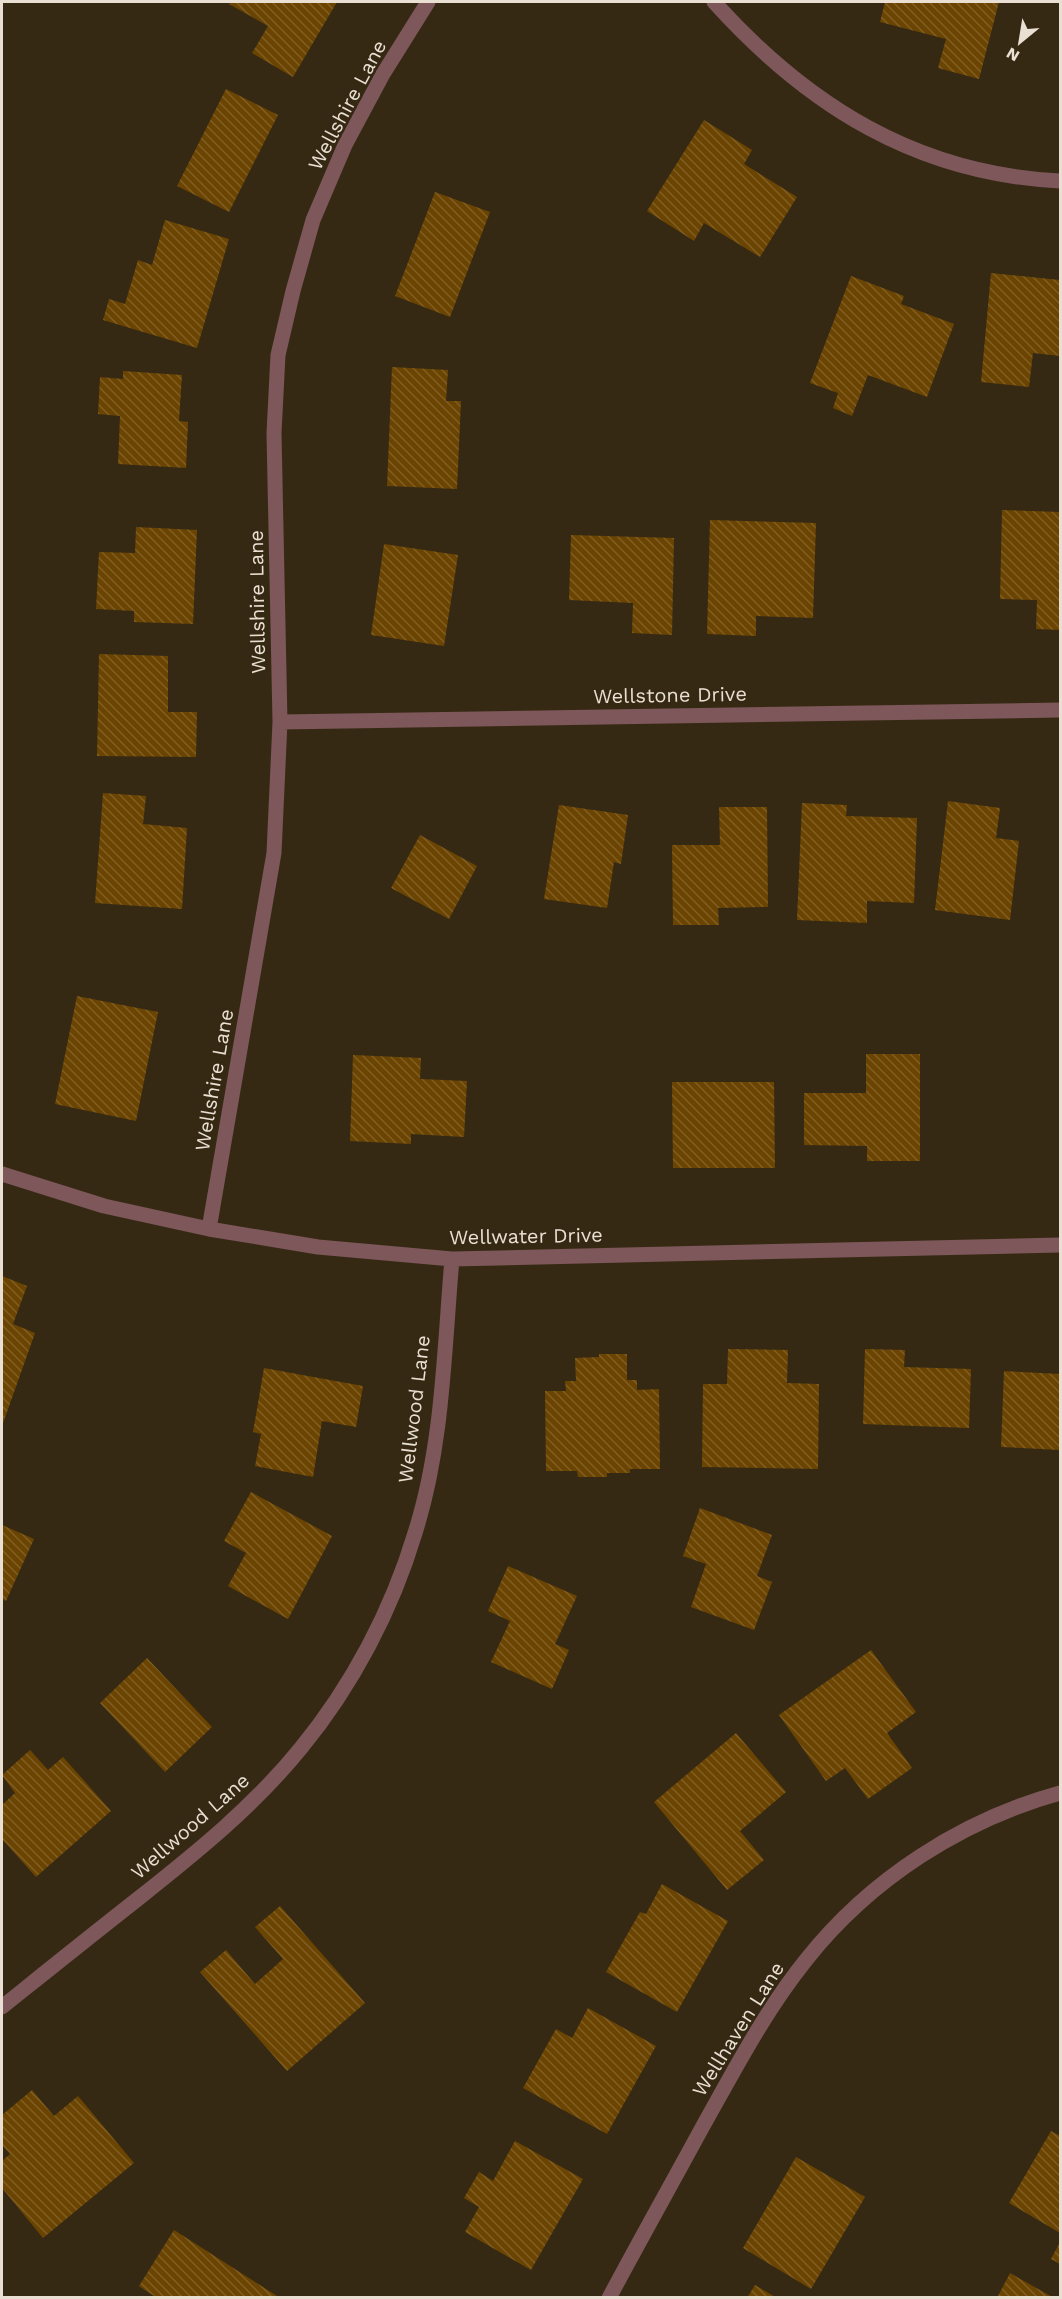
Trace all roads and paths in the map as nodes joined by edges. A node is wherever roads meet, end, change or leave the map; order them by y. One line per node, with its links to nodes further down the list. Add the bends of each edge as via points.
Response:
1 (428, 2): 5 (street, Wellshire Lane, via 345,146 313,220 278,355 274,433)
2 (714, 2): 3 (street, via 786,73 850,118 893,140 961,165)
3 (1060, 181)
4 (1060, 710): 5 (street, Wellstone Drive)
5 (280, 722): 7 (street, Wellshire Lane, via 274,853)
6 (2, 1174): 7 (street, Wellwater Drive, via 104,1206)
7 (209, 1229): 9 (street, Wellwater Drive, via 318,1246)
8 (1060, 1245): 9 (street, Wellwater Drive)
9 (452, 1259): 11 (street, Wellwood Lane, via 435,1433 421,1510 387,1607 347,1682 302,1748 233,1821)
10 (1060, 1793): 12 (street, Wellhaven Lane, via 999,1813 933,1848 867,1896 807,1958 758,2028)
11 (2, 2007)
12 (609, 2298)

